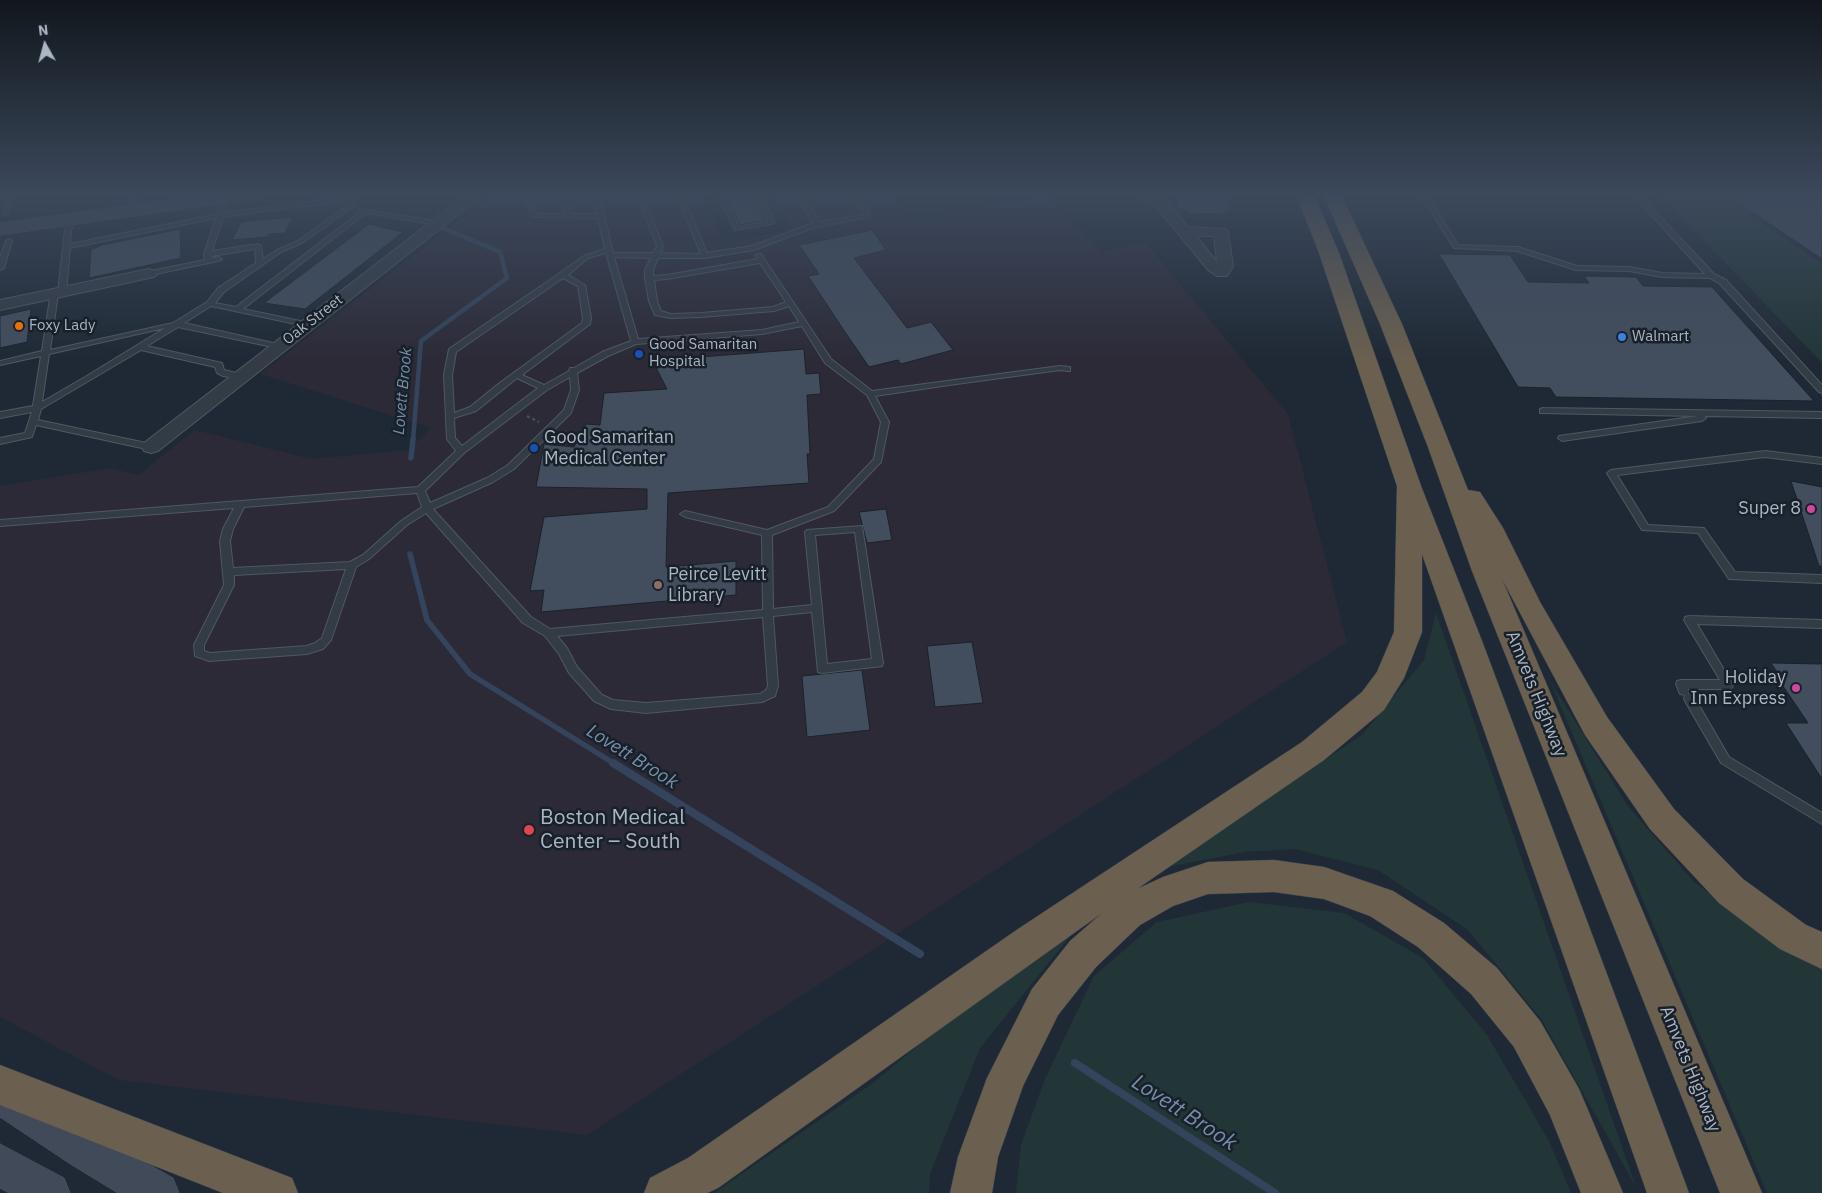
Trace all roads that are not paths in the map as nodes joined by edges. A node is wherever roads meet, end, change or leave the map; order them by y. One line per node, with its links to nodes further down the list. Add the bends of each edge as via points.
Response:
1 (4, 250): 24 (lane)
2 (66, 250): 29 (lane)
3 (212, 250): 20 (lane)
4 (243, 250): 20 (lane)
5 (258, 250): 23 (lane)
6 (282, 250): 23 (lane)
7 (316, 250): 33 (lane)
8 (402, 250): 36 (street, Oak Street)
9 (659, 250): 18 (lane)
10 (702, 250): 19 (lane)
11 (744, 250): 19 (lane)
12 (755, 250): 22 (lane)
13 (1328, 250): 62 (highway)
14 (1357, 250): 59 (highway, Amvets Highway)
15 (1520, 250): 27 (lane, via 1576,268)
16 (1687, 250): 27 (lane)
17 (609, 252): 18 (lane); 26 (lane, via 586,257); 37 (lane)
18 (657, 256): 19 (lane); 28 (lane, via 649,270)
19 (705, 256)
20 (208, 258): 21 (lane); 25 (lane)
21 (218, 259)
22 (763, 260): 28 (lane, via 666,278); 30 (lane)
23 (260, 265): 31 (lane, via 221,290)
24 (0, 268)
25 (149, 274): 29 (street)
26 (563, 275): 44 (lane, via 582,285 586,324); 54 (lane, via 452,351 448,375)
27 (1711, 276): 47 (lane, via 1723,282)
28 (649, 278): 30 (lane, via 658,313 671,316 774,309)
29 (58, 293): 32 (street); 40 (lane)
30 (791, 303): 35 (lane)
31 (210, 304): 33 (lane); 34 (lane)
32 (0, 305)
33 (237, 310): 36 (lane)
34 (178, 323): 38 (lane); 39 (lane); 40 (lane)
35 (804, 323): 37 (lane, via 762,332); 48 (lane, via 828,361)
36 (307, 325): 39 (street, Oak Street)
37 (635, 342): 43 (lane)
38 (140, 347): 45 (lane, via 219,365 226,374); 49 (lane)
39 (279, 347): 45 (street, Oak Street)
40 (44, 354): 41 (lane); 49 (lane)
41 (0, 363)
42 (1067, 369): 48 (lane)
43 (573, 370): 46 (lane); 65 (lane, via 576,390 568,411 524,455 490,480)
44 (516, 375): 46 (lane); 54 (lane, via 473,409)
45 (241, 377): 58 (street, Oak Street)
46 (544, 388): 60 (lane)
47 (1822, 390)
48 (870, 394): 68 (lane, via 885,422 878,460 831,509)
49 (36, 408): 52 (lane); 55 (lane)
50 (1543, 411): 51 (lane)
51 (1735, 414): 53 (lane); 56 (lane)
52 (0, 415)
53 (1822, 415)
54 (450, 417): 60 (lane, via 451,439)
55 (33, 422): 57 (lane, via 29,435); 58 (lane)
56 (1562, 438)
57 (0, 441)
58 (151, 447)
59 (1440, 447): 77 (highway, via 1494,535 1528,605 1596,726 1662,819 1731,891 1793,937); 88 (highway, Amvets Highway, via 1489,580)
60 (461, 451): 63 (lane)
61 (1822, 461): 71 (lane, via 1765,454 1610,473 1645,528 1701,530 1732,576)
62 (1409, 486): 84 (highway, via 1408,632 1388,678 1373,701 1313,751 1030,942 703,1173); 87 (highway)
63 (420, 490): 64 (lane); 65 (lane)
64 (241, 503): 67 (lane); 70 (lane, via 225,541)
65 (427, 508): 69 (lane); 75 (lane, via 527,620)
66 (685, 514): 68 (lane)
67 (0, 523)
68 (767, 534): 73 (lane)
69 (352, 566): 70 (lane); 70 (lane, via 326,640 319,646 307,650 209,657 199,653 198,645 228,585)
70 (229, 572)
71 (1822, 579)
72 (817, 608): 72 (lane, via 822,669 878,663 859,528 810,532); 73 (lane)
73 (768, 613): 75 (lane); 75 (lane, via 773,686 771,693 762,698 646,708 611,704 598,698 579,677)
74 (1822, 624): 76 (lane, via 1689,620 1728,685 1680,684 1725,760)
75 (549, 633)
76 (1822, 819)
77 (1822, 951)
78 (0, 1085): 83 (highway)
79 (0, 1094): 82 (main road, via 86,1151)
80 (0, 1165): 81 (main road)
81 (50, 1193)
82 (158, 1193)
83 (277, 1193)
84 (665, 1193)
85 (971, 1193): 86 (highway, via 978,1156 1006,1078 1046,1002 1083,954 1128,913 1163,894 1208,878 1274,876 1324,883 1381,902 1431,935 1484,981 1532,1043 1565,1103)
86 (1602, 1193)
87 (1668, 1193)
88 (1741, 1193)

